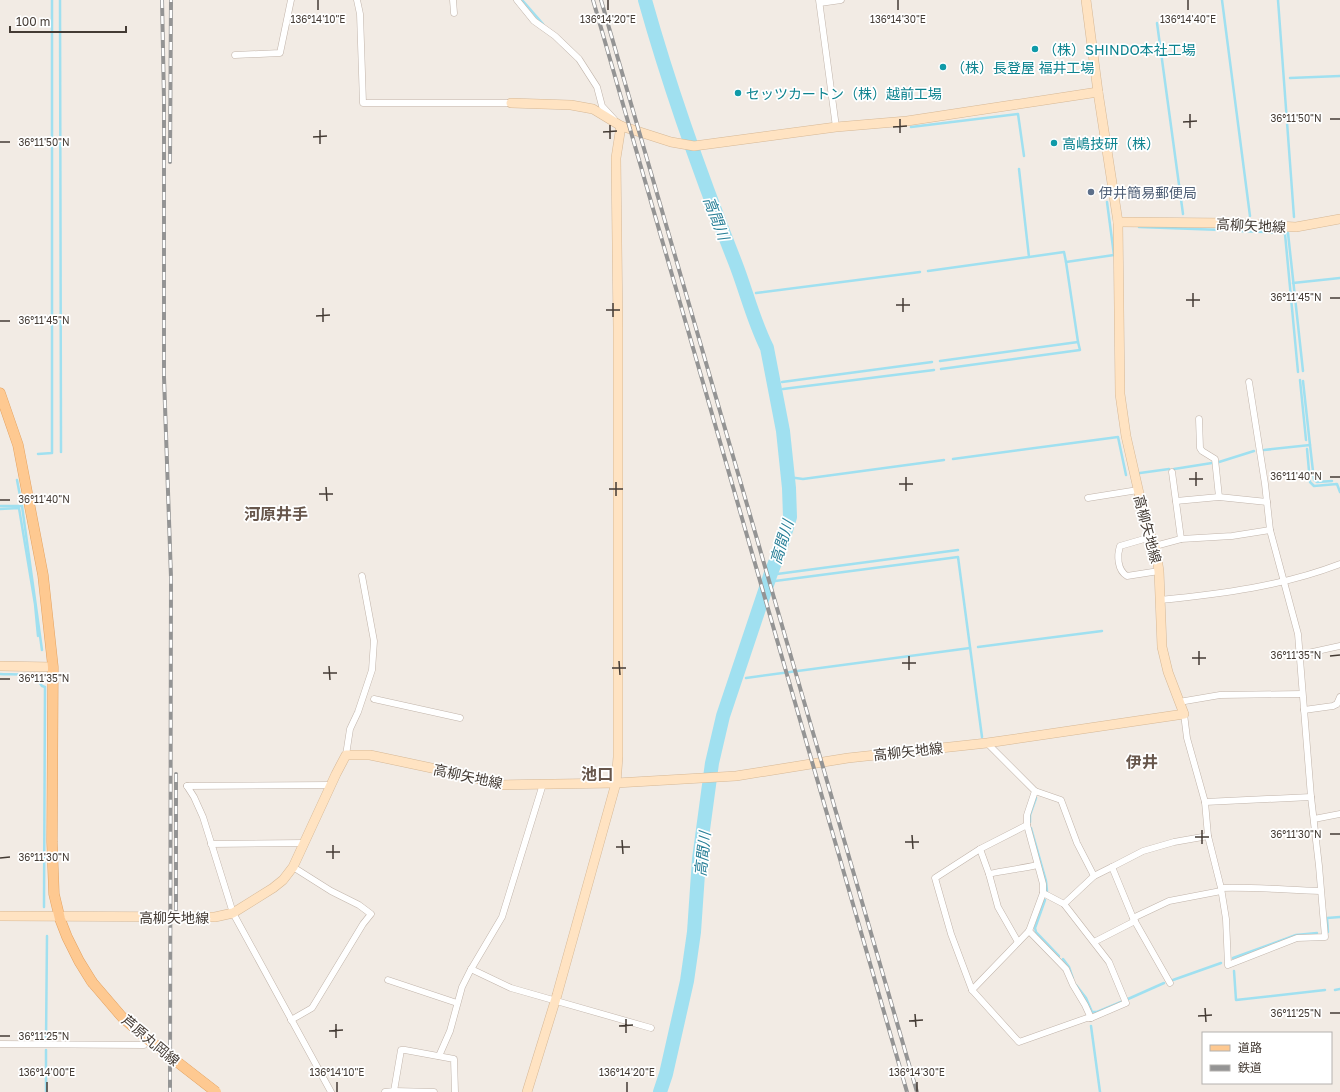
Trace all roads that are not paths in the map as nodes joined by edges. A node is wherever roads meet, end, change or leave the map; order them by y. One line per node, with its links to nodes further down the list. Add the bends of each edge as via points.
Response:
1 (290, 0): 9 (street, via 280,53)
2 (358, 0): 11 (street, via 363,103)
3 (453, 0): 8 (street)
4 (517, 0): 12 (street, via 534,21 555,36 579,59 597,87 602,106)
5 (841, 0): 7 (street)
6 (1086, 0): 10 (main road)
7 (819, 2): 13 (street)
8 (454, 13)
9 (234, 55)
10 (1098, 92): 13 (main road, via 907,121); 15 (main road)
11 (511, 102): 12 (main road, via 571,105 593,110)
12 (621, 126): 13 (main road, via 689,146); 47 (main road, via 616,158)
13 (836, 127)
14 (1340, 218): 15 (main road, 高柳矢地線, via 1296,227 1230,223)
15 (1118, 222): 20 (main road, 高柳矢地線, via 1120,394)
16 (1249, 382): 24 (street)
17 (0, 393): 37 (main road, 芦原丸岡線, via 23,466 43,575)
18 (1199, 419): 21 (street, via 1200,448 1215,459)
19 (1172, 472): 23 (street)
20 (1138, 490): 22 (street); 26 (main road, 高柳矢地線, via 1146,524)
21 (1219, 497): 23 (street); 24 (street)
22 (1088, 498)
23 (1176, 501): 27 (street)
24 (1267, 502): 25 (street)
25 (1270, 530): 27 (street, via 1232,536); 32 (street)
26 (1152, 537): 28 (main road, 高柳矢地線); 30 (street, via 1120,546 1120,567 1122,573 1127,576)
27 (1181, 539): 28 (street)
28 (1155, 546): 30 (main road, 高柳矢地線)
29 (1340, 564): 32 (street)
30 (1159, 571): 33 (main road, 高柳矢地線)
31 (362, 576): 46 (street, via 374,641 372,670 350,729)
32 (1284, 581): 33 (street, via 1220,594); 35 (street, via 1298,634)
33 (1160, 600): 41 (main road, 高柳矢地線, via 1162,648)
34 (1340, 646): 35 (street)
35 (1298, 655): 38 (street)
36 (0, 666): 37 (main road)
37 (53, 667): 71 (main road, 芦原丸岡線, via 52,868)
38 (1302, 694): 41 (street, via 1220,695); 42 (street)
39 (1340, 697): 42 (street, via 1333,706)
40 (374, 699): 44 (street)
41 (1179, 702): 43 (main road, 高柳矢地線)
42 (1304, 710): 51 (street)
43 (1184, 714): 45 (main road, 高柳矢地線); 52 (street, via 1187,738)
44 (460, 718)
45 (987, 743): 47 (main road, 高柳矢地線, via 848,758 736,776); 50 (street)
46 (346, 755): 48 (main road, 高柳矢地線, via 370,755 500,785); 49 (main road, 高柳矢地線)
47 (616, 783): 48 (main road, 高柳矢地線); 80 (main road)
48 (543, 784): 76 (street, via 502,917)
49 (331, 785): 57 (main road, 高柳矢地線); 58 (street, via 187,786 194,797)
50 (1035, 791): 55 (street, via 1027,815); 64 (street, via 1061,800 1077,843)
51 (1311, 797): 52 (street); 54 (street)
52 (1204, 802): 56 (street)
53 (1340, 814): 54 (street)
54 (1314, 819): 66 (street)
55 (1027, 826): 59 (street); 60 (street)
56 (1208, 836): 62 (street, via 1143,851); 65 (street)
57 (304, 843): 58 (street); 61 (main road, 高柳矢地線)
58 (211, 844): 69 (street)
59 (980, 849): 63 (street); 79 (street, via 935,878 951,934)
60 (1037, 865): 63 (street); 67 (street)
61 (293, 867): 69 (main road, 高柳矢地線, via 273,888); 83 (street, via 371,914 312,1008)
62 (1112, 867): 64 (street); 72 (street)
63 (989, 874): 74 (street, via 998,907)
64 (1094, 876): 68 (street)
65 (1221, 890): 66 (street, via 1253,887); 66 (street, via 1226,919 1228,964 1297,938 1325,937); 72 (street, via 1169,901)
66 (1320, 891)
67 (1043, 893): 68 (street); 73 (street)
68 (1064, 904): 75 (street)
69 (233, 913): 71 (main road, 高柳矢地線, via 215,917 176,918); 83 (street)
70 (0, 916): 71 (main road, 高柳矢地線)
71 (59, 916): 89 (main road, 芦原丸岡線, bridge, via 72,948 92,982 122,1017)
72 (1134, 920): 75 (street); 78 (street)
73 (1029, 931): 74 (street); 82 (street, via 1066,968)
74 (1018, 942): 79 (street)
75 (1094, 942): 82 (street, via 1109,962 1126,1003)
76 (471, 969): 80 (street, via 511,988); 81 (street)
77 (388, 980): 81 (street)
78 (1170, 983)
79 (972, 990): 82 (street, via 1019,1042)
80 (556, 1001): 84 (street); 94 (main road)
81 (457, 1003): 87 (street, via 450,1031)
82 (1091, 1018)
83 (291, 1020): 90 (street)
84 (651, 1028)
85 (0, 1044): 86 (street)
86 (144, 1045)
87 (439, 1056): 88 (street, via 401,1050); 93 (street, via 454,1059)
88 (394, 1091): 91 (street); 92 (street)
89 (216, 1092)
90 (331, 1092)
91 (385, 1092)
92 (434, 1092)
93 (455, 1092)
94 (527, 1092)

